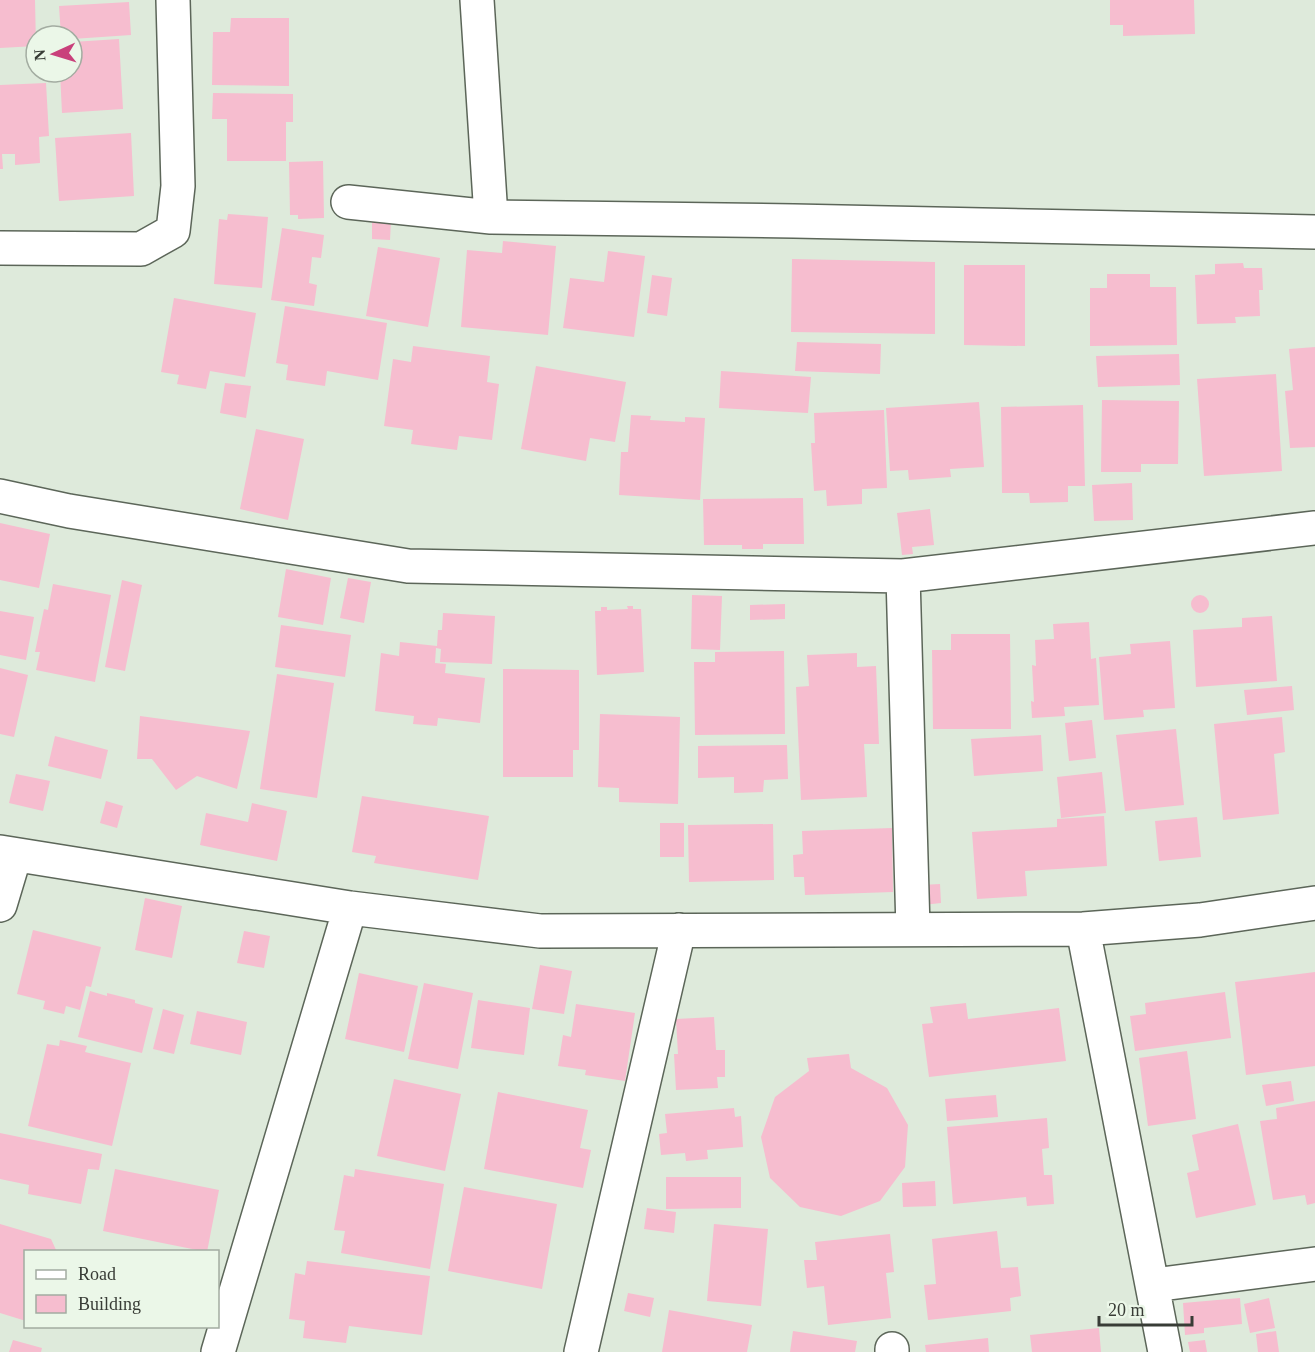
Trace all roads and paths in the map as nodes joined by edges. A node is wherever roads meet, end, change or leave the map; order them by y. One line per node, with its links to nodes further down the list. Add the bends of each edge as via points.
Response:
1 (173, 0): 6 (street, via 178,186 173,231 141,249)
2 (477, 0): 4 (street)
3 (348, 202): 4 (street)
4 (490, 217): 5 (street)
5 (1315, 232)
6 (0, 248)
7 (0, 496): 9 (street, via 80,513 408,566)
8 (1315, 528): 9 (street)
9 (903, 576): 14 (street)
10 (7, 853): 12 (street); 13 (street)
11 (1315, 903): 15 (street, via 1200,920)
12 (0, 905)
13 (350, 908): 16 (street, via 540,931); 19 (street)
14 (913, 929): 15 (street); 16 (street)
15 (1083, 929): 18 (street)
16 (680, 930): 20 (street)
17 (1315, 1264): 18 (street)
18 (1154, 1285): 21 (street)
19 (218, 1352)
20 (581, 1352)
21 (1165, 1352)

